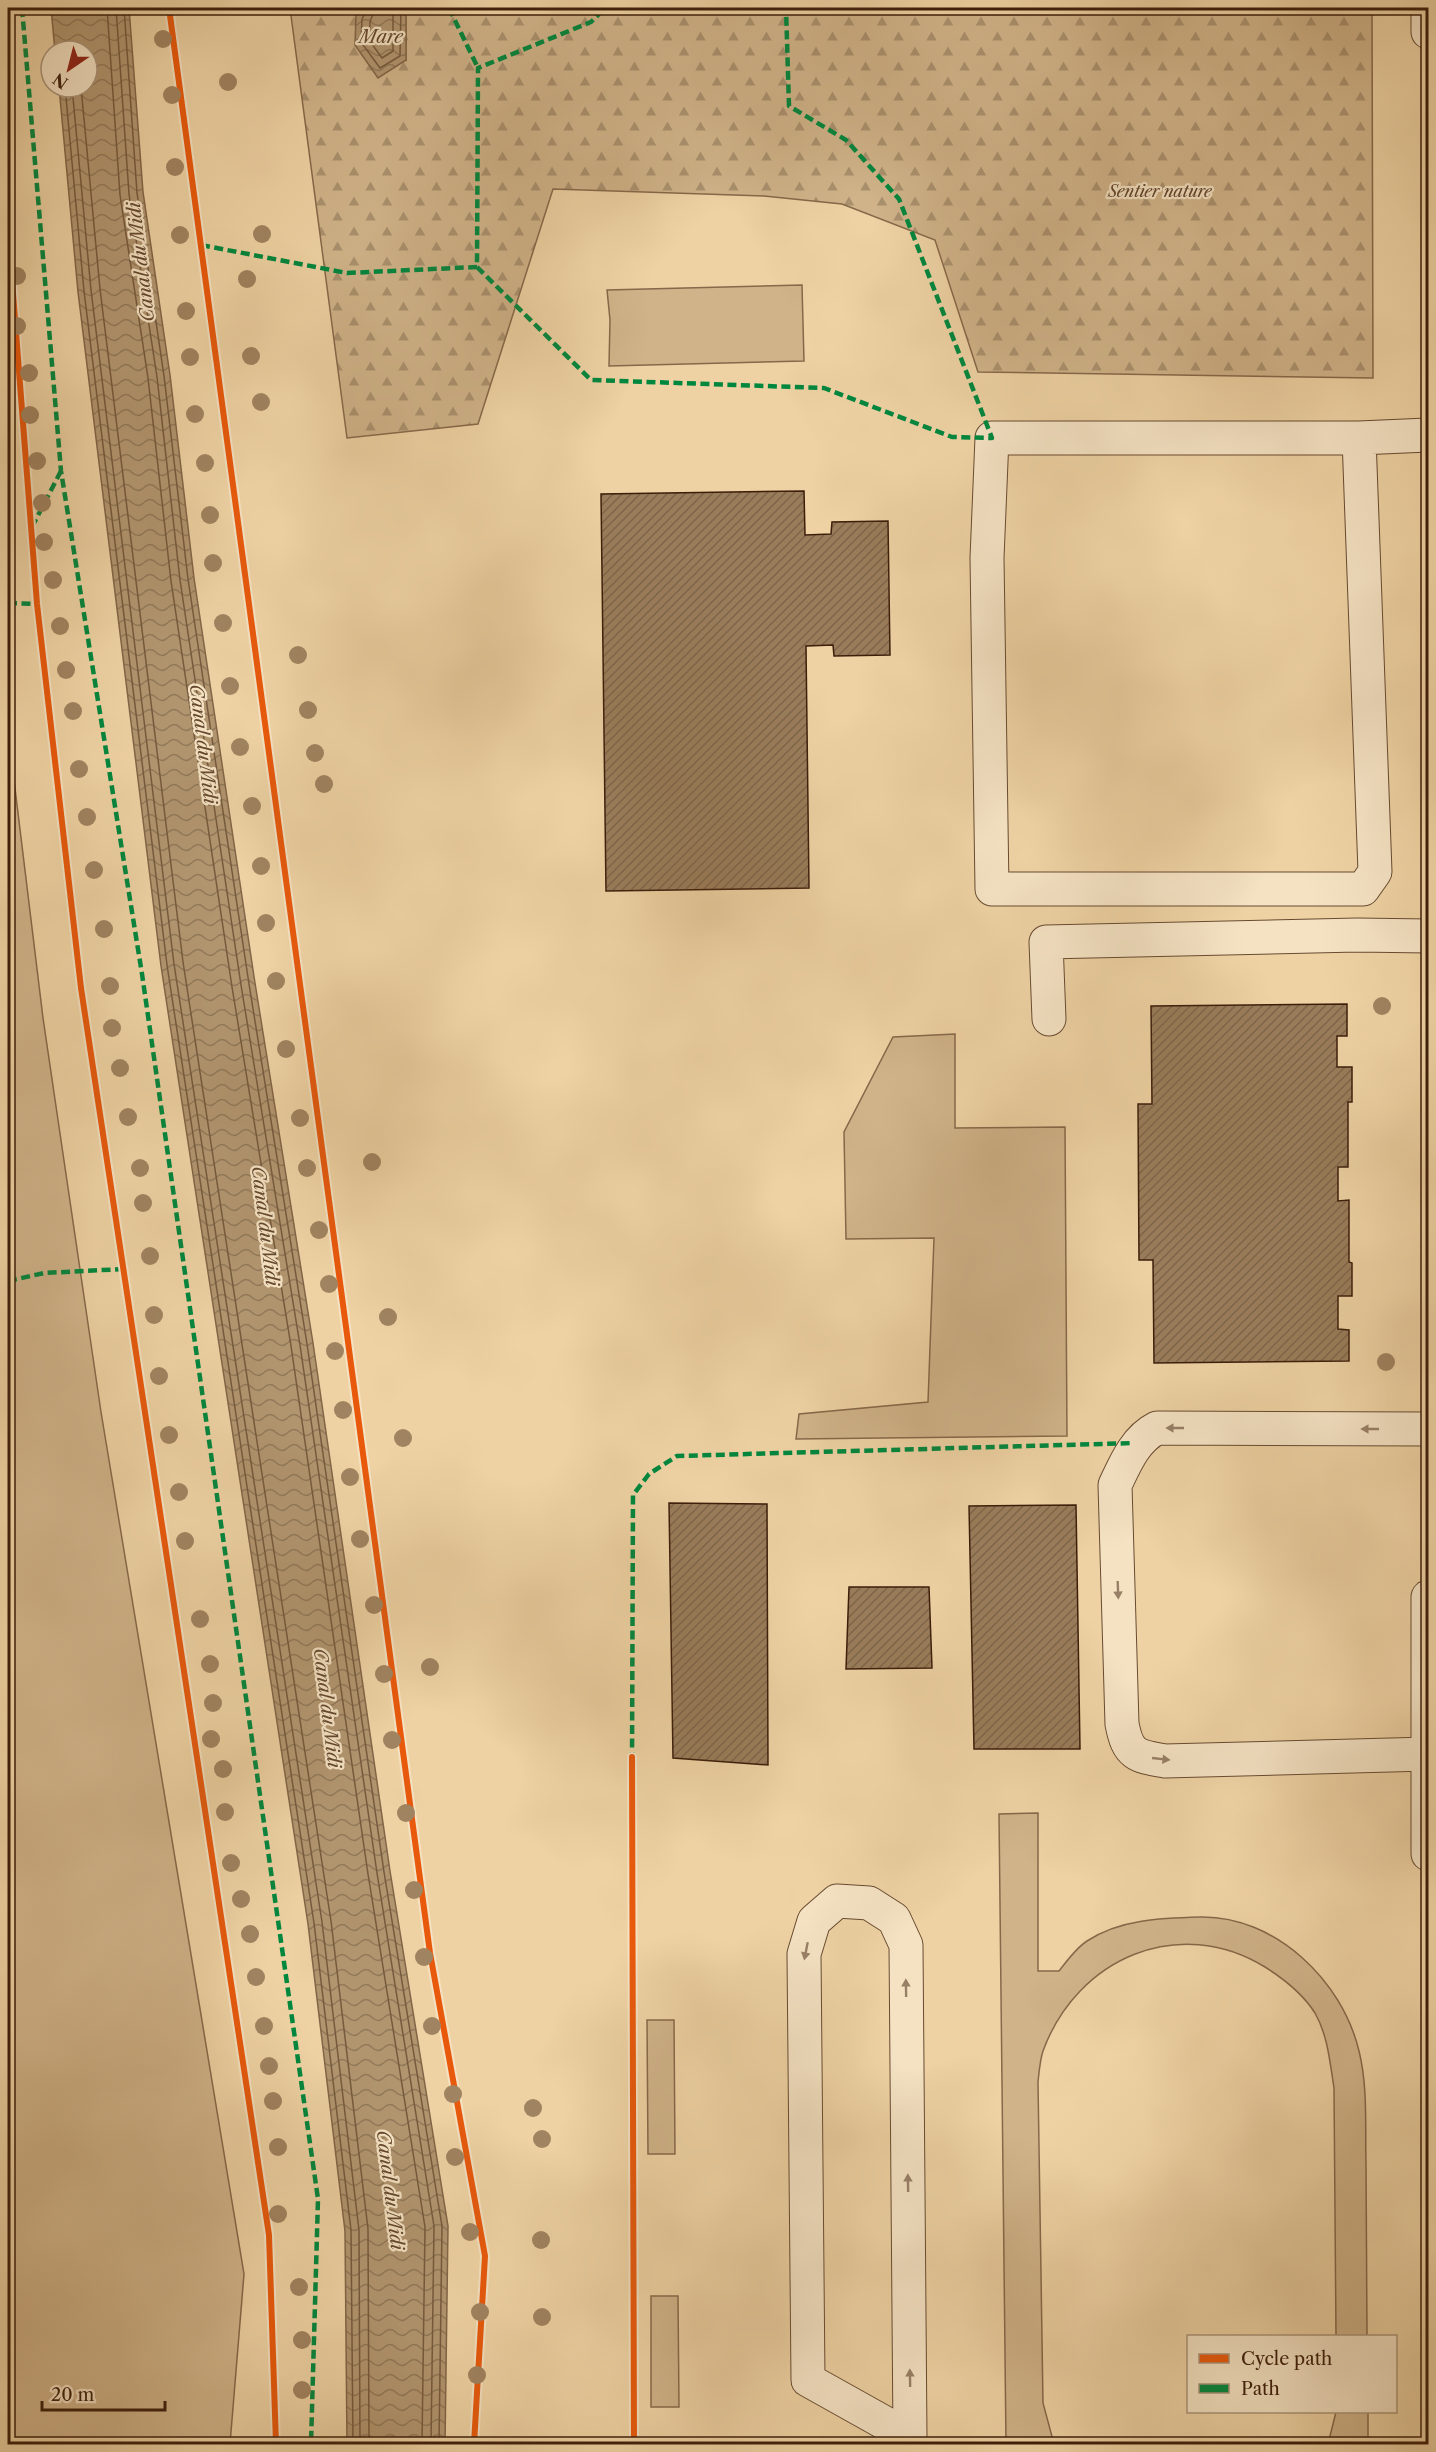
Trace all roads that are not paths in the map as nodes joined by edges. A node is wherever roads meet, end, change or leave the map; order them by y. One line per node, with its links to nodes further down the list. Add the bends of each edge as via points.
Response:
1 (1428, 8): 2 (street)
2 (1428, 32)
3 (1428, 435): 4 (street)
4 (1359, 438): 4 (street, via 1375,872 1363,889 992,889 987,558 992,438)
5 (1428, 936): 6 (street, via 1046,942)
6 (1049, 1019)
7 (1428, 1429): 9 (street, one-way to 9, via 1156,1428 1147,1433 1128,1457 1115,1485 1122,1724 1132,1752 1165,1761)
8 (1428, 1597): 9 (street)
9 (1428, 1754): 10 (street)
10 (1428, 1854)
11 (910, 2441): 11 (street, one-way to 11, via 906,1945 894,1919 870,1903 837,1901 813,1921 804,1954 808,2380)

